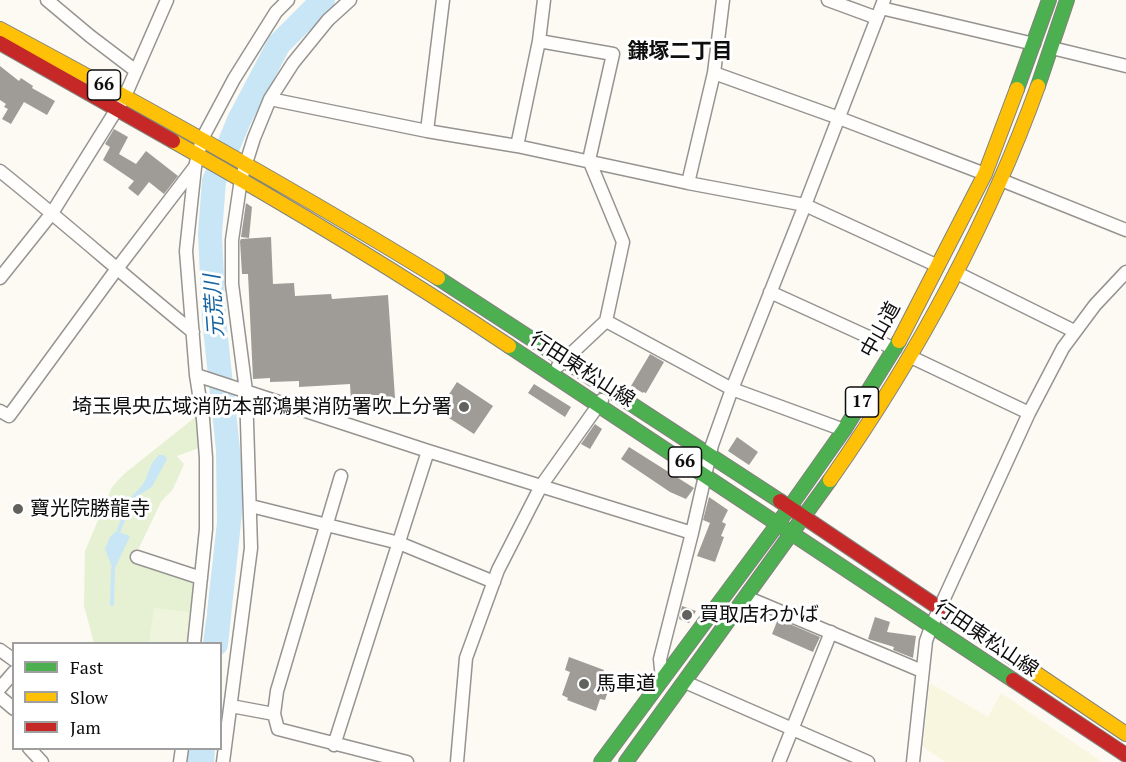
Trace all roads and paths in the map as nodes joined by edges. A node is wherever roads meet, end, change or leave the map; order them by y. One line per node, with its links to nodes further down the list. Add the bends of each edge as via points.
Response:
1 (47, 0): 18 (street)
2 (167, 0): 18 (street)
3 (288, 0): 25 (street, via 276,12 234,79)
4 (350, 0): 21 (street, via 299,55)
5 (443, 0): 24 (street)
6 (544, 0): 13 (street)
7 (723, 0): 19 (street)
8 (828, 0): 11 (street)
9 (1049, 0): 15 (main road, 中山道 / 17)
10 (1067, 0): 16 (main road, 中山道 / 17)
11 (881, 8): 15 (street); 23 (street)
12 (0, 29): 20 (main road, 行田東松山線 / 66)
13 (539, 41): 26 (street); 28 (street, via 613,54)
14 (0, 44): 22 (main road, 行田東松山線 / 66)
15 (1034, 44): 31 (main road, 中山道 / 17)
16 (1052, 48): 17 (street); 33 (main road, 中山道 / 17)
17 (1126, 66)
18 (136, 71): 20 (street)
19 (714, 73): 23 (street); 34 (street)
20 (125, 96): 22 (street); 25 (main road, 行田東松山線 / 66)
21 (270, 99): 24 (street); 29 (street)
22 (117, 108): 27 (main road, 行田東松山線 / 66); 36 (street)
23 (839, 118): 31 (street); 35 (street)
24 (427, 131): 26 (street)
25 (205, 141): 27 (street); 29 (main road, 行田東松山線 / 66)
26 (517, 146): 28 (street)
27 (199, 160): 32 (main road, 行田東松山線 / 66); 39 (street); 46 (street, via 186,251)
28 (589, 160): 34 (street); 44 (street, via 623,242)
29 (245, 163): 32 (street); 49 (main road, 行田東松山線 / 66, via 441,280)
30 (0, 171): 36 (street)
31 (985, 174): 38 (main road, 中山道 / 17)
32 (240, 179): 50 (main road, 行田東松山線 / 66, via 432,295); 53 (street, via 232,240 232,284)
33 (1001, 180): 37 (street); 41 (main road, 中山道 / 17)
34 (688, 183): 35 (street)
35 (805, 205): 38 (street); 43 (street)
36 (52, 213): 39 (street); 42 (street)
37 (1126, 230)
38 (938, 266): 47 (main road, 中山道 / 17)
39 (116, 270): 46 (street); 56 (street, via 9,416)
40 (1126, 272): 45 (street)
41 (957, 273): 45 (street); 48 (main road, 中山道 / 17)
42 (0, 278)
43 (770, 292): 47 (street); 52 (street)
44 (606, 321): 49 (street); 52 (street)
45 (1074, 331): 57 (street)
46 (193, 332): 51 (street)
47 (895, 349): 58 (main road, 中山道 / 17)
48 (911, 357): 57 (street); 66 (main road, 中山道 / 17)
49 (562, 362): 50 (street); 54 (main road, 行田東松山線 / 66)
50 (553, 374): 55 (main road, 行田東松山線 / 66)
51 (196, 375): 53 (street); 73 (street, via 206,458)
52 (732, 389): 58 (street); 60 (street)
53 (246, 391): 59 (street); 64 (street)
54 (608, 391): 55 (street); 60 (main road, 行田東松山線 / 66)
55 (599, 405): 62 (main road, 行田東松山線 / 66); 63 (street)
56 (0, 411)
57 (1029, 413): 77 (street)
58 (844, 430): 65 (main road, 中山道 / 17)
59 (428, 451): 63 (street); 71 (street)
60 (708, 455): 62 (street); 65 (main road, 行田東松山線 / 66)
61 (340, 476): 67 (street)
62 (705, 476): 68 (main road, 行田東松山線 / 66); 69 (street)
63 (541, 486): 69 (street); 74 (street)
64 (250, 506): 67 (street); 88 (street, via 251,548)
65 (789, 508): 66 (main road, 行田東松山線 / 66); 68 (main road, 中山道 / 17)
66 (804, 517): 70 (main road, 中山道 / 17); 77 (main road, 行田東松山線 / 66)
67 (327, 525): 71 (street); 90 (street, via 277,691)
68 (777, 525): 70 (main road, 行田東松山線 / 66); 84 (main road, 中山道 / 17)
69 (693, 533): 84 (street, via 660,659)
70 (792, 533): 76 (main road, 中山道 / 17); 78 (main road, 行田東松山線 / 66)
71 (399, 543): 74 (street); 93 (street)
72 (137, 557): 73 (street)
73 (201, 578): 81 (street)
74 (494, 582): 100 (street, via 466,658)
75 (941, 590): 80 (street)
76 (746, 597): 79 (street); 85 (main road, 中山道 / 17)
77 (939, 609): 78 (street); 92 (main road, 行田東松山線 / 66)
78 (932, 627): 82 (street); 95 (main road, 行田東松山線 / 66)
79 (831, 632): 82 (street); 91 (street)
80 (920, 639)
81 (194, 642)
82 (922, 671): 105 (street)
83 (12, 674): 86 (street)
84 (662, 680): 101 (main road, 中山道 / 17)
85 (685, 682): 91 (street); 102 (main road, 中山道 / 17)
86 (0, 688)
87 (0, 697): 89 (street)
88 (231, 706): 90 (street); 98 (street)
89 (12, 707)
90 (274, 714): 93 (street, via 278,729)
91 (791, 730): 103 (street); 104 (street)
92 (1126, 734)
93 (334, 745): 96 (street)
94 (30, 750): 97 (street)
95 (1126, 755)
96 (369, 758): 99 (street)
97 (42, 762)
98 (223, 762)
99 (407, 762)
100 (457, 762)
101 (601, 762)
102 (626, 762)
103 (779, 762)
104 (868, 762)
105 (913, 762)

